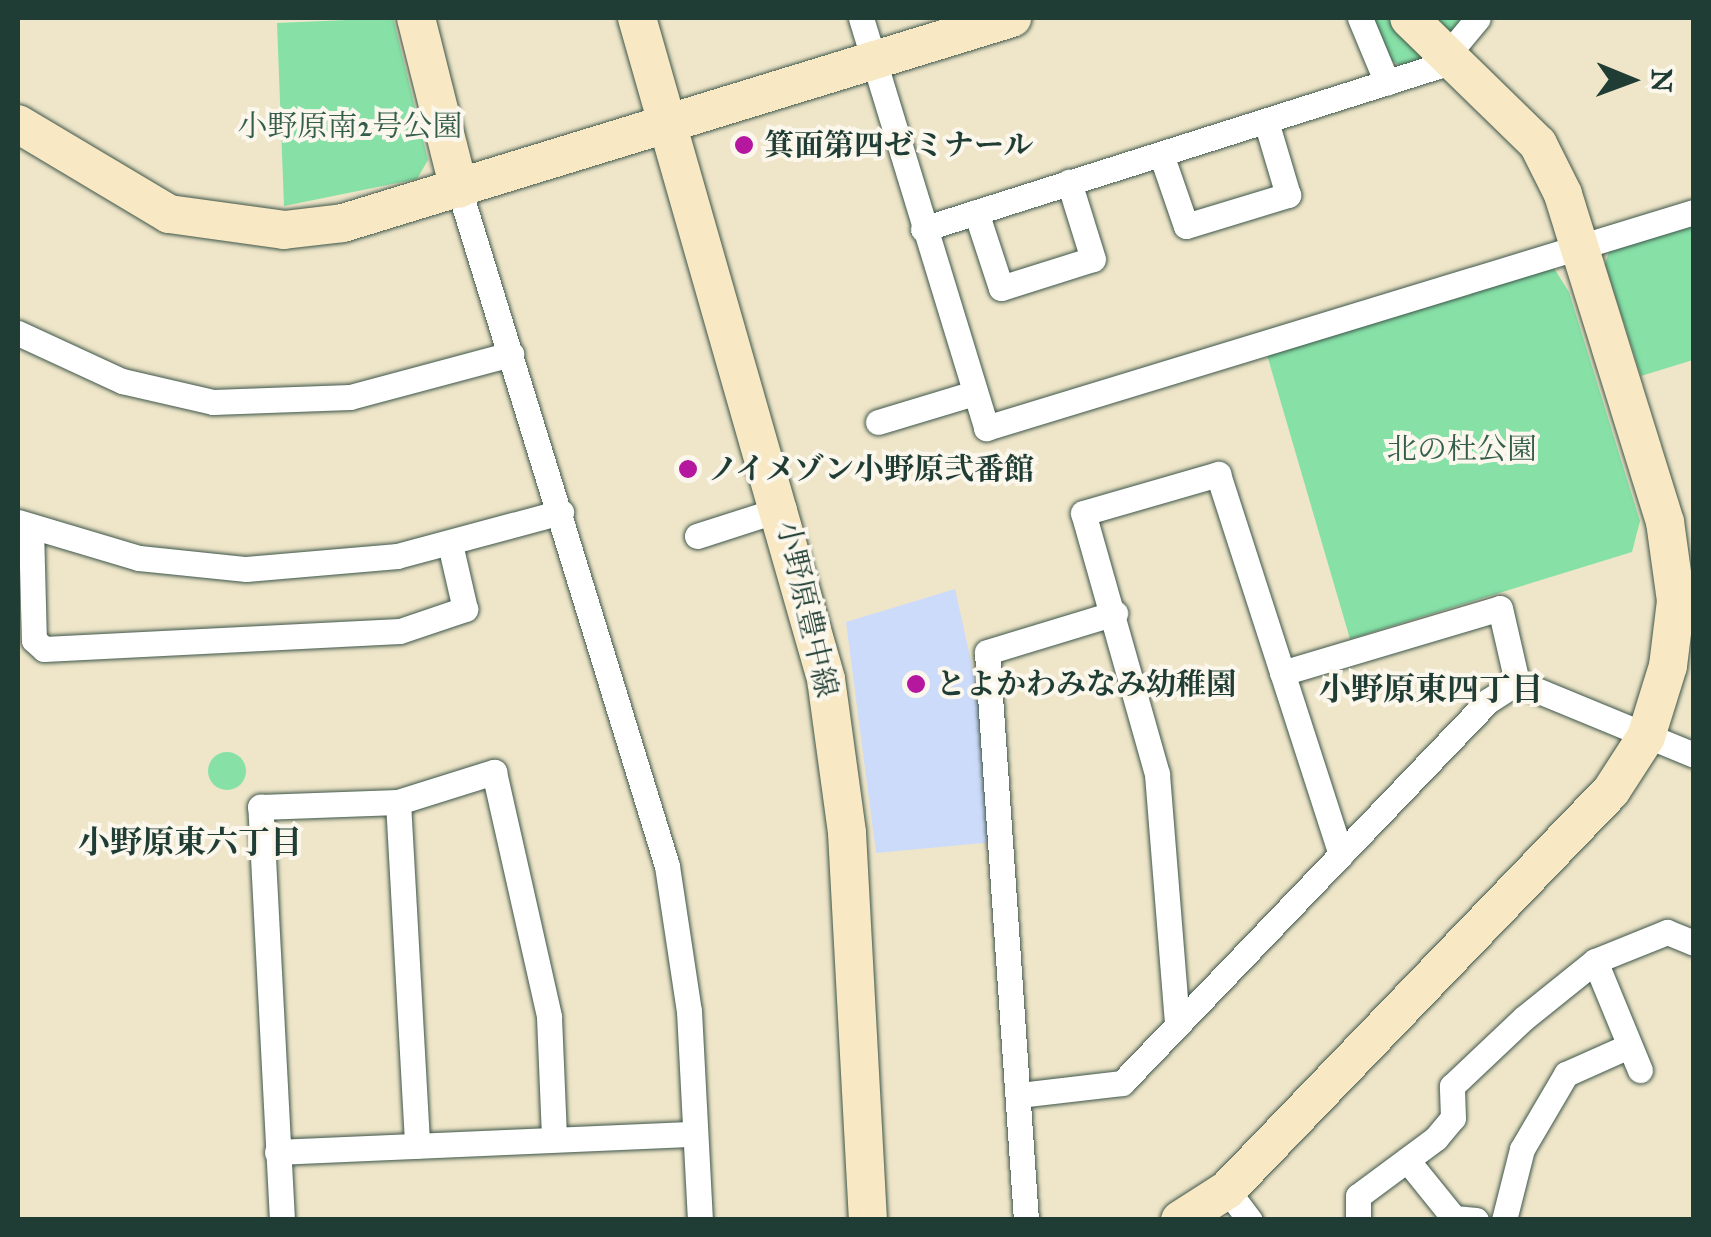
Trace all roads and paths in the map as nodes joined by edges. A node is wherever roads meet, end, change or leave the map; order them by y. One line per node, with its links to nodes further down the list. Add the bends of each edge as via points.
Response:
1 (416, 18): 16 (street)
2 (636, 18): 13 (street, 小野原豊中線)
3 (862, 18): 9 (street)
4 (1012, 18): 9 (street)
5 (1360, 18): 10 (street)
6 (1409, 18): 8 (street)
7 (1478, 18): 8 (street)
8 (1445, 50): 10 (street); 20 (street, via 1538,144)
9 (872, 60): 13 (street); 19 (street)
10 (1387, 83): 11 (street)
11 (1266, 120): 14 (street); 14 (street, via 1288,195 1186,226)
12 (18, 124): 16 (street, via 113,188 220,226 342,223)
13 (664, 126): 16 (street); 25 (street, 小野原豊中線)
14 (1161, 154): 15 (street)
15 (1070, 182): 17 (street); 17 (street, via 1093,260 1001,288)
16 (459, 189): 22 (street)
17 (976, 212): 19 (street)
18 (1694, 212): 20 (street)
19 (922, 228): 23 (street)
20 (1580, 243): 23 (street, via 986,428); 33 (street, via 1665,522 1676,601)
21 (18, 332): 22 (street, via 122,381 230,403 350,397)
22 (511, 354): 26 (street)
23 (974, 393): 24 (street)
24 (878, 422)
25 (784, 508): 28 (street); 51 (street, 小野原豊中線, via 838,754)
26 (561, 512): 29 (street); 43 (street, via 668,866 690,1011)
27 (24, 525): 29 (street, via 139,558 246,569 325,566); 29 (street, via 34,640 44,649 400,632 465,609)
28 (697, 536)
29 (450, 544)
30 (1115, 613): 31 (street, via 1084,513 1218,474); 39 (street, via 1158,774); 42 (street, via 987,652)
31 (1282, 673): 32 (street, via 1500,608); 36 (street)
32 (1517, 682): 33 (street); 36 (street)
33 (1646, 737): 34 (street); 48 (street, via 1611,791)
34 (1694, 755)
35 (398, 802): 44 (street, via 494,772 550,1017); 45 (street); 46 (street, via 260,807)
36 (1341, 854): 39 (street)
37 (1694, 942): 38 (street, via 1667,932)
38 (1595, 961): 40 (street); 47 (street, via 1452,1086 1452,1118)
39 (1177, 1024): 42 (street, via 1122,1083)
40 (1630, 1046): 41 (street); 57 (street, via 1566,1074 1522,1149)
41 (1640, 1070)
42 (1020, 1095): 52 (street)
43 (694, 1134): 44 (street); 50 (street)
44 (554, 1138): 45 (street)
45 (417, 1145): 46 (street)
46 (278, 1152): 49 (street)
47 (1407, 1160): 55 (street, via 1358,1196); 56 (street, via 1454,1218)
48 (1227, 1190): 53 (street); 54 (street)
49 (282, 1220)
50 (700, 1220)
51 (868, 1220)
52 (1026, 1220)
53 (1180, 1220)
54 (1250, 1220)
55 (1358, 1220)
56 (1476, 1220)
57 (1504, 1220)

